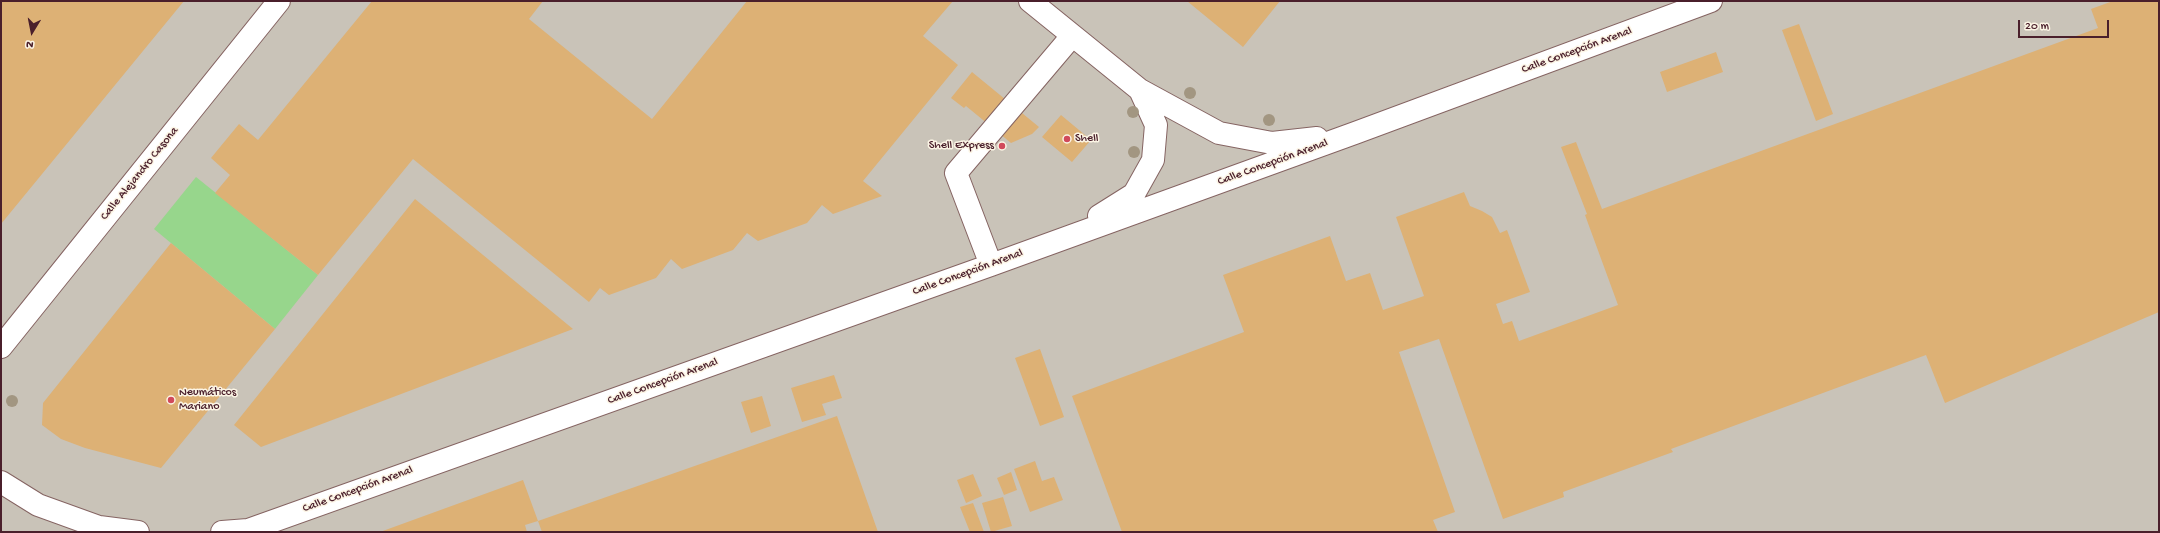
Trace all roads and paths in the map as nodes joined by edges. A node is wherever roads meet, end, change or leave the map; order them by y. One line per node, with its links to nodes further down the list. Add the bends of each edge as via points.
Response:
1 (279, 1): 9 (street, Calle Alejandro Casona)
2 (1030, 1): 4 (street)
3 (1711, 1): 6 (street, Calle Concepción Arenal)
4 (1072, 36): 5 (street); 8 (street, via 956,173)
5 (1140, 90): 6 (street, via 1219,132 1272,143); 7 (street, via 1156,125 1154,160 1134,194)
6 (1355, 134): 7 (street, Calle Concepción Arenal)
7 (1058, 241): 8 (street, Calle Concepción Arenal)
8 (991, 265): 12 (street, Calle Concepción Arenal, via 248,530)
9 (1, 347)
10 (1, 482): 11 (street, via 38,505 99,527)
11 (138, 532)
12 (222, 532)

